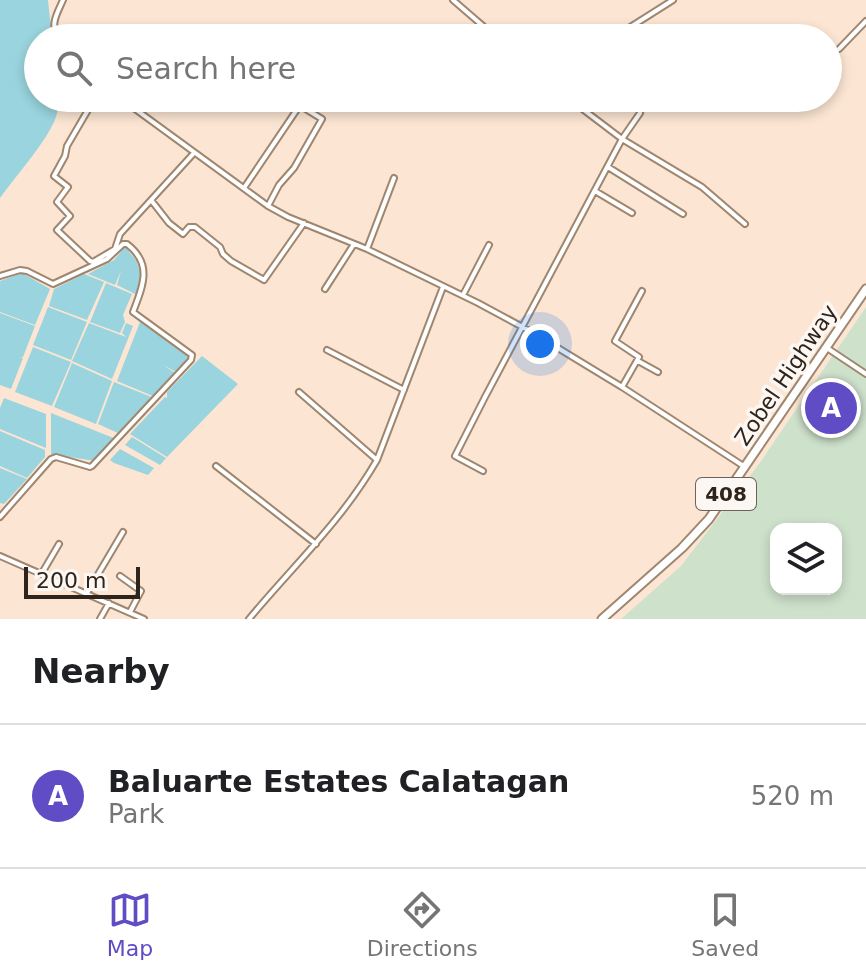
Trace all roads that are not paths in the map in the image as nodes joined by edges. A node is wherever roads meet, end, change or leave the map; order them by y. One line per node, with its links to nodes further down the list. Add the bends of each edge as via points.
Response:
1 (63, 0): 5 (street)
2 (453, 0): 6 (street)
3 (673, 0): 7 (street)
4 (866, 21): 8 (street)
5 (53, 24)
6 (481, 24)
7 (635, 24)
8 (842, 46)
9 (87, 112): 21 (street, via 54,176 68,187 57,202 70,216 57,230 93,262 115,249 120,234)
10 (139, 112): 16 (street)
11 (295, 112): 19 (street)
12 (311, 112): 22 (street, via 322,119)
13 (586, 112): 15 (street)
14 (640, 113): 15 (street)
15 (622, 139): 17 (street); 26 (street, via 702,187)
16 (194, 153): 19 (street); 21 (street)
17 (608, 167): 20 (street); 24 (street)
18 (394, 178): 29 (street)
19 (244, 188): 22 (street)
20 (595, 191): 23 (street); 36 (street)
21 (151, 200): 25 (street, via 183,234 195,227 231,261 264,280)
22 (268, 206): 25 (street)
23 (632, 213)
24 (683, 214)
25 (304, 223): 27 (street)
26 (745, 224)
27 (354, 244): 29 (street); 32 (street)
28 (489, 245): 35 (street)
29 (367, 249): 31 (street)
30 (0, 276): 49 (street, via 27,271 53,284 127,244 144,272 133,312 192,355 92,466 51,459)
31 (443, 287): 35 (street); 43 (street)
32 (325, 289)
33 (866, 289): 37 (main road, Zobel Highway / 408)
34 (642, 291): 39 (street, via 615,341)
35 (463, 295): 36 (street)
36 (522, 328): 42 (street); 48 (street, via 455,456)
37 (827, 348): 41 (street); 47 (main road, Zobel Highway / 408)
38 (327, 350): 43 (street)
39 (638, 361): 40 (street); 42 (street)
40 (658, 372)
41 (866, 374)
42 (622, 387): 47 (street)
43 (404, 390): 45 (street)
44 (299, 392): 45 (street)
45 (377, 460): 52 (street)
46 (216, 466): 52 (street)
47 (745, 467): 62 (main road, Zobel Highway / 408, via 694,537)
48 (483, 471)
49 (0, 517)
50 (123, 532): 56 (street)
51 (59, 544): 54 (street)
52 (316, 544): 61 (street)
53 (0, 556): 54 (street)
54 (42, 573): 56 (street)
55 (120, 576): 58 (street, via 141,591)
56 (87, 593): 57 (street)
57 (109, 603): 58 (street); 59 (street)
58 (130, 612): 60 (street)
59 (100, 619)
60 (144, 619)
61 (249, 619)
62 (602, 619)

